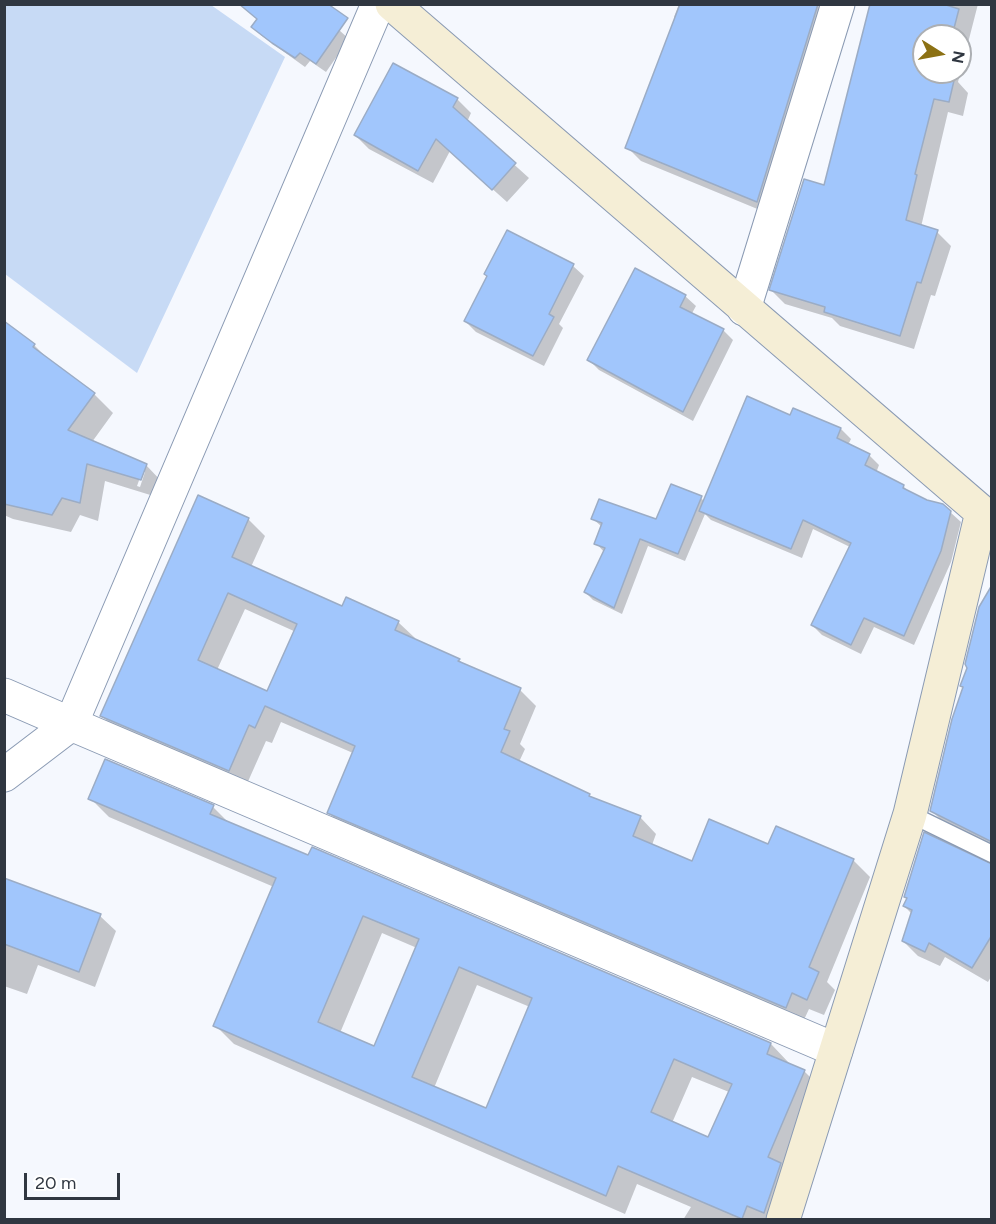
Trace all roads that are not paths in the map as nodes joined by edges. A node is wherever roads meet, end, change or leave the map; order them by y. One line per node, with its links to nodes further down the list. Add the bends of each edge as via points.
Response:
1 (378, 4): 7 (street)
2 (392, 4): 4 (main road)
3 (838, 4): 4 (street)
4 (744, 309): 5 (main road)
5 (987, 517): 9 (main road)
6 (4, 695): 7 (street)
7 (71, 724): 8 (street); 11 (street)
8 (4, 775)
9 (910, 814): 10 (lane); 11 (main road)
10 (992, 854)
11 (836, 1050): 12 (main road)
12 (783, 1220)

